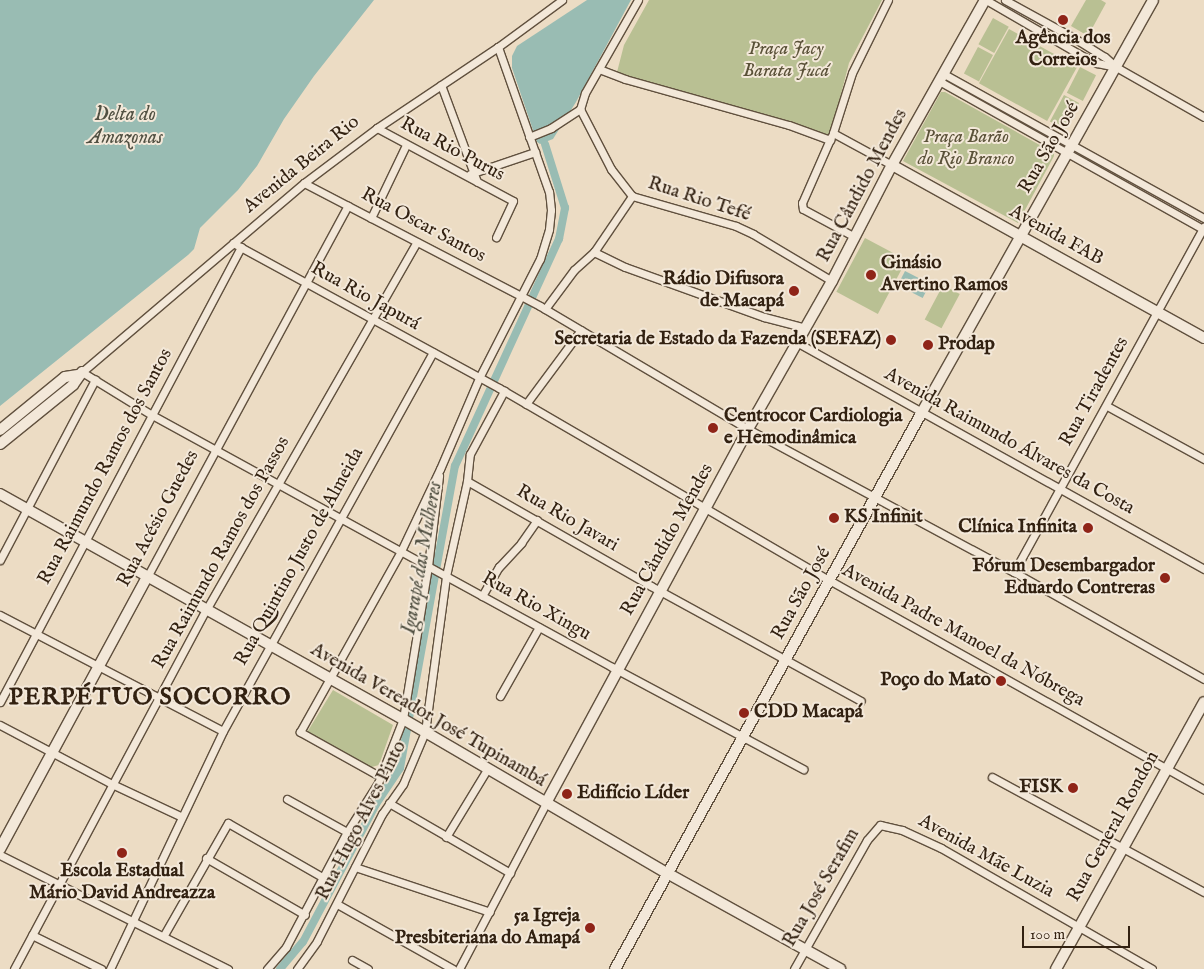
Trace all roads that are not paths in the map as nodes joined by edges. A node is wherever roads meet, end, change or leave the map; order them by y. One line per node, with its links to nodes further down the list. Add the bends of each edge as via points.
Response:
1 (562, 0): 7 (street, Avenida Beira Rio)
2 (638, 0): 9 (street)
3 (888, 0): 15 (street, via 852,73)
4 (986, 0): 8 (street, via 1079,54 1097,63); 10 (street, Rua Cândido Mendes)
5 (1005, 0): 8 (street, via 1108,58)
6 (1154, 0): 8 (street, Rua São José)
7 (498, 47): 11 (street, Avenida Beira Rio); 16 (street)
8 (1116, 67): 13 (street); 18 (street, Rua São José)
9 (599, 68): 12 (street); 15 (street, via 625,79)
10 (942, 78): 18 (street); 20 (street, Rua Cândido Mendes)
11 (441, 85): 14 (street, Avenida Beira Rio); 21 (street)
12 (580, 109): 16 (street, via 551,128); 25 (street, Rua Rio Tefé, via 611,169)
13 (1204, 116)
14 (377, 128): 17 (street, Rua Rio Purus); 24 (street, Avenida Beira Rio)
15 (831, 136): 20 (street); 32 (street, via 802,203 803,209)
16 (528, 137): 19 (street)
17 (406, 145): 22 (street, Rua Rio Purus); 27 (street)
18 (1069, 150): 28 (street); 29 (street); 30 (street, Rua São José)
19 (535, 152): 21 (street); 39 (street, via 552,210 540,258)
20 (892, 165): 30 (street, Avenida FAB); 32 (street, Rua Cândido Mendes)
21 (475, 173): 22 (street); 23 (street)
22 (465, 176): 23 (street, Rua Rio Purus)
23 (477, 182): 31 (street, Rua Rio Purus, via 513,201)
24 (304, 183): 26 (street, Rua Oscar Santos); 34 (street, Avenida Beira Rio)
25 (632, 196): 36 (street); 37 (street, Rua Rio Tefé, via 745,230)
26 (348, 206): 27 (street, Rua Oscar Santos); 38 (street, Rua Acésio Guedes)
27 (371, 218): 33 (street, Rua Oscar Santos)
28 (1204, 218)
29 (1204, 229): 41 (street, Rua Tiradentes)
30 (1020, 236): 41 (street, Avenida FAB); 54 (street, Rua São José)
31 (496, 237)
32 (855, 237): 37 (street, Rua Cândido Mendes)
33 (417, 242): 39 (street, Rua Oscar Santos); 42 (street, Rua Raimundo Ramos dos Passos)
34 (233, 243): 35 (street, Rua Rio Japurá); 48 (street, Avenida Beira Rio)
35 (241, 248): 38 (street, Rua Rio Japurá); 55 (street, Rua Raimundo Ramos dos Santos)
36 (594, 252): 40 (street, via 574,270); 43 (street, via 625,267 764,317)
37 (832, 281): 43 (street, Rua Cândido Mendes)
38 (306, 283): 42 (street, Rua Rio Japurá); 59 (street, Rua Acésio Guedes)
39 (523, 297): 40 (street, Rua Oscar Santos); 49 (street)
40 (543, 308): 44 (street)
41 (1158, 312): 45 (street, Avenida FAB); 53 (street, Rua Tiradentes)
42 (373, 320): 47 (street, Rua Rio Japurá); 63 (street, Rua Raimundo Ramos dos Passos)
43 (806, 328): 46 (street, Rua Cândido Mendes)
44 (580, 330): 52 (street); 56 (street)
45 (1204, 338)
46 (798, 343): 54 (street, Avenida Raimundo Álvares da Costa); 56 (street, Rua Cândido Mendes)
47 (433, 352): 49 (street, Rua Rio Japurá); 69 (street, Rua Quintino Justo de Almeida)
48 (80, 373): 50 (street); 57 (street, Avenida Beira Rio, via 65,377); 58 (street, Avenida Beira Rio, via 73,385)
49 (481, 378): 51 (street, Rua Rio Japurá); 61 (street)
50 (95, 380): 55 (street); 68 (street)
51 (501, 389): 52 (street); 62 (street, Rua Hugo Alves Pinto, via 476,440)
52 (526, 404): 67 (street)
53 (1107, 406): 60 (street); 64 (street, Rua Tiradentes)
54 (922, 412): 64 (street, Avenida Raimundo Álvares da Costa); 66 (street, Rua São José)
55 (152, 415): 59 (street); 71 (street, Rua Raimundo Ramos dos Santos)
56 (748, 429): 66 (street); 67 (street, Rua Cândido Mendes)
57 (0, 430)
58 (0, 444)
59 (216, 450): 63 (street); 78 (street, Rua Acésio Guedes)
60 (1204, 459)
61 (440, 469): 72 (street); 74 (street, Rua Hugo Alves Pinto)
62 (467, 481): 70 (street, Rua Rio Javari); 77 (street, Rua Hugo Alves Pinto)
63 (279, 484): 69 (street); 82 (street, Rua Raimundo Ramos dos Passos)
64 (1061, 490): 75 (street, Avenida Raimundo Álvares da Costa); 76 (street, Rua Tiradentes)
65 (0, 494): 68 (street, Avenida Vereador José Tupinambá)
66 (876, 497): 76 (street); 79 (street, Rua São José)
67 (707, 508): 79 (street, Avenida Padre Manoel da Nóbrega); 80 (street, Rua Cândido Mendes)
68 (27, 509): 71 (street, Avenida Vereador José Tupinambá); 73 (street)
69 (339, 518): 72 (street); 86 (street, Rua Quintino Justo de Almeida)
70 (536, 520): 80 (street, Rua Rio Javari); 81 (street, via 499,567)
71 (85, 542): 78 (street, Avenida Vereador José Tupinambá); 85 (street, Rua Raimundo Ramos dos Santos)
72 (401, 551): 74 (street); 90 (street)
73 (0, 560)
74 (431, 568): 77 (street); 97 (street, Rua Hugo Alves Pinto)
75 (1204, 569)
76 (1014, 572): 91 (street)
77 (445, 576): 81 (street, Rua Rio Xingu); 100 (street, Rua Hugo Alves Pinto)
78 (147, 577): 82 (street, Avenida Vereador José Tupinambá); 88 (street, Rua Acésio Guedes)
79 (829, 580): 87 (street, Rua São José); 105 (street, Avenida Padre Manoel da Nóbrega)
80 (656, 589): 87 (street, Rua Rio Javari); 89 (street, Rua Cândido Mendes)
81 (482, 596): 84 (street, Rua Rio Xingu)
82 (206, 610): 86 (street, Avenida Vereador José Tupinambá); 93 (street, Rua Raimundo Ramos dos Passos)
83 (0, 615): 85 (street)
84 (539, 628): 89 (street, Rua Rio Xingu); 92 (street)
85 (36, 634): 88 (street); 95 (street, Rua Raimundo Ramos dos Santos)
86 (269, 646): 90 (street, Avenida Vereador José Tupinambá); 99 (street, Rua Quintino Justo de Almeida)
87 (786, 659): 94 (street, Rua Rio Javari); 101 (street, Rua São José)
88 (98, 667): 93 (street); 102 (street, Rua Acésio Guedes)
89 (614, 669): 101 (street); 112 (street, Rua Cândido Mendes)
90 (329, 679): 97 (street, Avenida Vereador José Tupinambá); 106 (street, via 300,732)
91 (1204, 679)
92 (500, 696)
93 (158, 699): 99 (street); 108 (street, Rua Raimundo Ramos dos Passos)
94 (861, 701)
95 (0, 702)
96 (1204, 702): 105 (street, Rua General Rondon)
97 (404, 720): 100 (street, Avenida Vereador José Tupinambá); 106 (street, Rua Hugo Alves Pinto)
98 (0, 725): 102 (street)
99 (223, 731): 113 (street, Rua Quintino Justo de Almeida)
100 (422, 731): 103 (street, Avenida Vereador José Tupinambá); 111 (street, Rua Hugo Alves Pinto, via 404,784)
101 (743, 738): 104 (street); 123 (street, Rua São José)
102 (52, 753): 108 (street); 118 (street, Rua Acésio Guedes)
103 (488, 768): 112 (street, Avenida Vereador José Tupinambá); 116 (street)
104 (803, 769)
105 (1166, 769): 109 (street, Avenida Padre Manoel da Nóbrega); 117 (street, Rua General Rondon)
106 (381, 777): 115 (street, Rua Hugo Alves Pinto)
107 (992, 777): 117 (street)
108 (112, 784): 113 (street); 125 (street, Rua Raimundo Ramos dos Passos)
109 (1204, 790)
110 (287, 799): 115 (street)
111 (390, 803): 116 (street); 121 (street, Rua Hugo Alves Pinto)
112 (546, 803): 122 (street, Rua Cândido Mendes); 123 (street, Avenida Vereador José Tupinambá)
113 (182, 817): 130 (street, Rua Quintino Justo de Almeida)
114 (880, 825): 131 (street, Avenida Mãe Luzia, via 902,830 941,848); 134 (street, Rua José Serafim, via 867,840)
115 (347, 832): 124 (street, Rua Hugo Alves Pinto)
116 (446, 837): 122 (street)
117 (1123, 846): 126 (street); 131 (street, Rua General Rondon)
118 (0, 849)
119 (0, 855): 125 (street)
120 (206, 858): 124 (street, via 228,823); 129 (street); 132 (street)
121 (355, 867): 127 (street, Rua Hugo Alves Pinto); 128 (street)
122 (510, 873): 128 (street, Rua Cândido Mendes)
123 (667, 873): 134 (street, Avenida Vereador José Tupinambá); 146 (street, Rua São José)
124 (324, 878): 129 (street, Rua Hugo Alves Pinto)
125 (58, 884): 130 (street); 133 (street, Rua Raimundo Ramos dos Passos)
126 (1204, 892)
127 (337, 904): 142 (street, Rua Hugo Alves Pinto); 144 (street)
128 (490, 912): 145 (street, Rua Cândido Mendes)
129 (305, 915): 141 (street, Rua Hugo Alves Pinto, via 286,947)
130 (132, 921): 132 (street); 139 (street, Rua Quintino Justo de Almeida)
131 (1078, 928): 149 (street, Rua General Rondon); 150 (street, Avenida Mãe Luzia)
132 (164, 935): 136 (street)
133 (32, 936): 137 (street, Rua Raimundo Ramos dos Passos); 138 (street)
134 (805, 950): 147 (street, Rua José Serafim); 148 (street, Avenida Vereador José Tupinambá)
135 (352, 960): 143 (street)
136 (216, 966): 140 (street)
137 (14, 969)
138 (101, 969)
139 (110, 969)
140 (228, 969)
141 (267, 969)
142 (297, 969)
143 (368, 969)
144 (453, 969)
145 (459, 969)
146 (614, 969)
147 (794, 969)
148 (840, 969)
149 (1056, 969)
150 (1152, 969)

